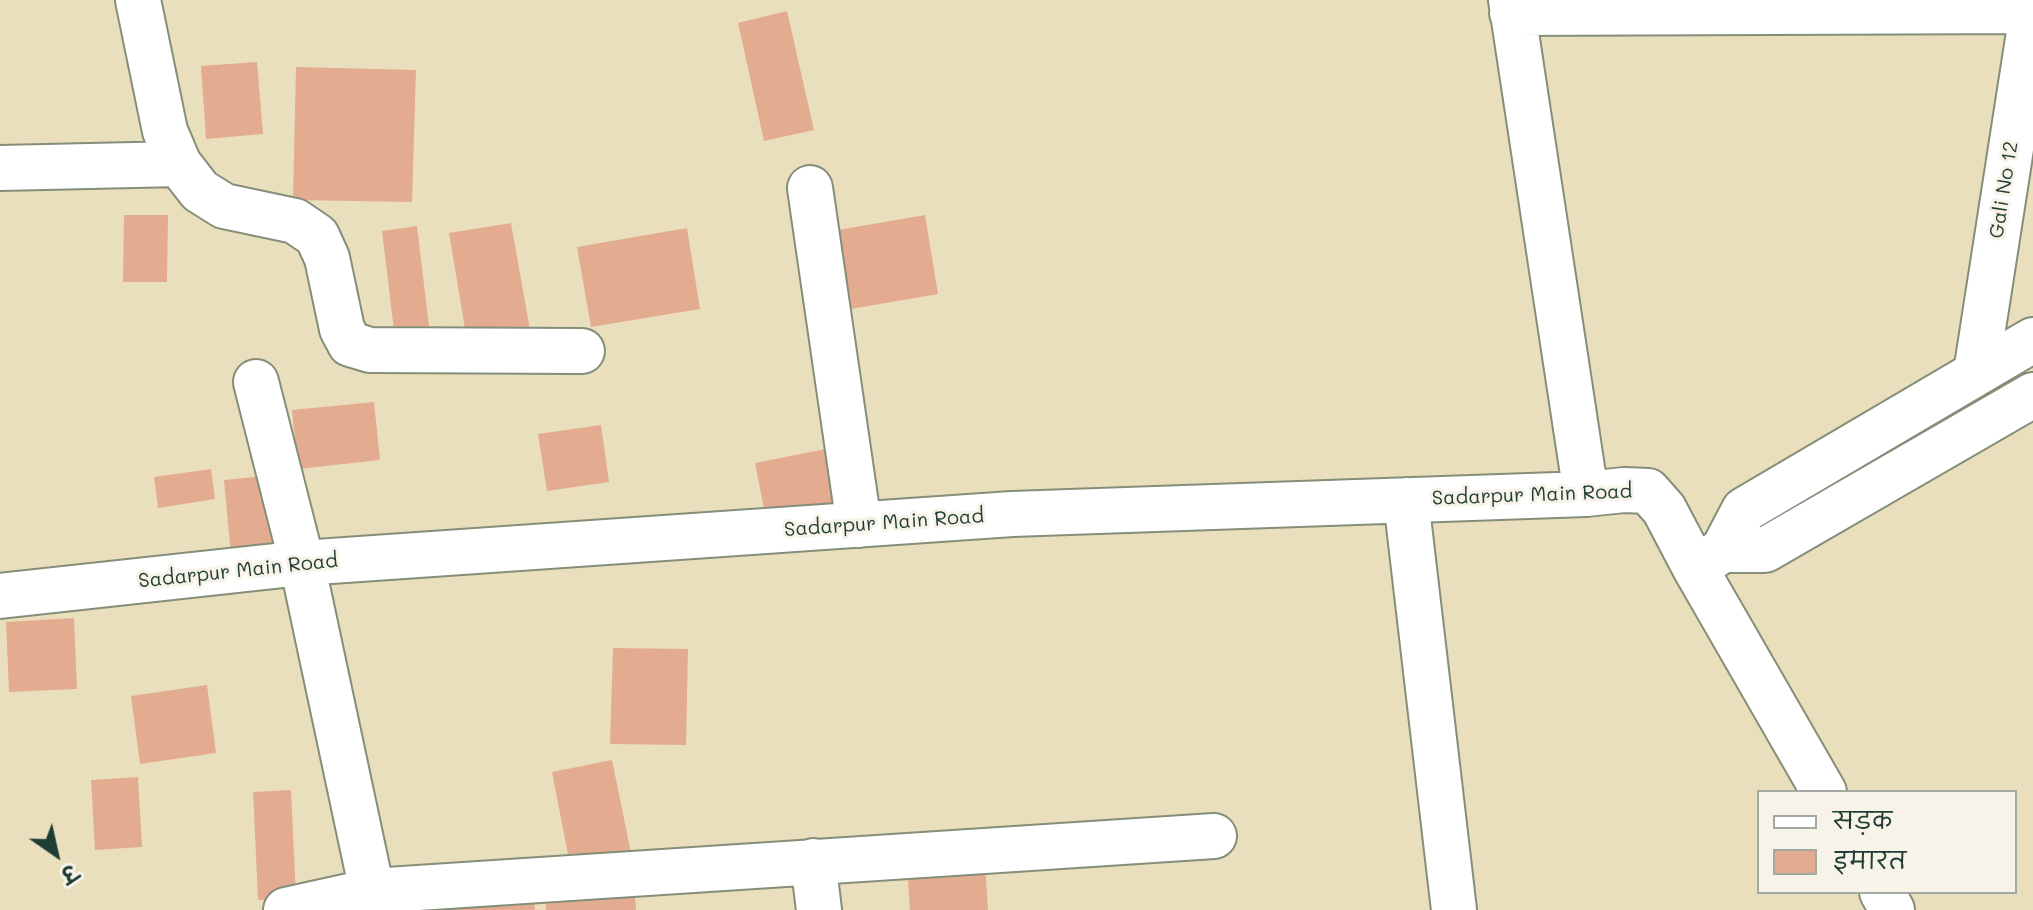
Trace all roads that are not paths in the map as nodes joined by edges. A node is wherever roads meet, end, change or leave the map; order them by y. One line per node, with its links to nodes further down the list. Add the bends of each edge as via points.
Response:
1 (138, 0): 4 (street, via 165,131)
2 (1512, 6): 3 (street); 11 (street)
3 (2032, 9): 8 (street, Gali No 12)
4 (179, 164): 5 (street); 7 (street, via 200,191 224,206 295,221 317,236 350,344 370,350)
5 (0, 168)
6 (810, 188): 13 (street)
7 (582, 351)
8 (2002, 358): 10 (street); 14 (street, via 1744,510)
9 (256, 382): 15 (street)
10 (2029, 408): 14 (street, via 1765,550)
11 (1586, 494): 12 (street, Sadarpur Main Road); 14 (street, Sadarpur Main Road, via 1648,491)
12 (1406, 500): 13 (street, Sadarpur Main Road, via 1012,514); 23 (street)
13 (859, 525): 15 (street, Sadarpur Main Road)
14 (1709, 559): 17 (street)
15 (302, 563): 16 (street, Sadarpur Main Road); 20 (street)
16 (0, 596)
17 (1823, 790)
18 (1214, 836): 19 (street)
19 (813, 861): 20 (street); 22 (street)
20 (372, 891): 21 (street)
21 (286, 910)
22 (819, 910)
23 (1454, 910)

